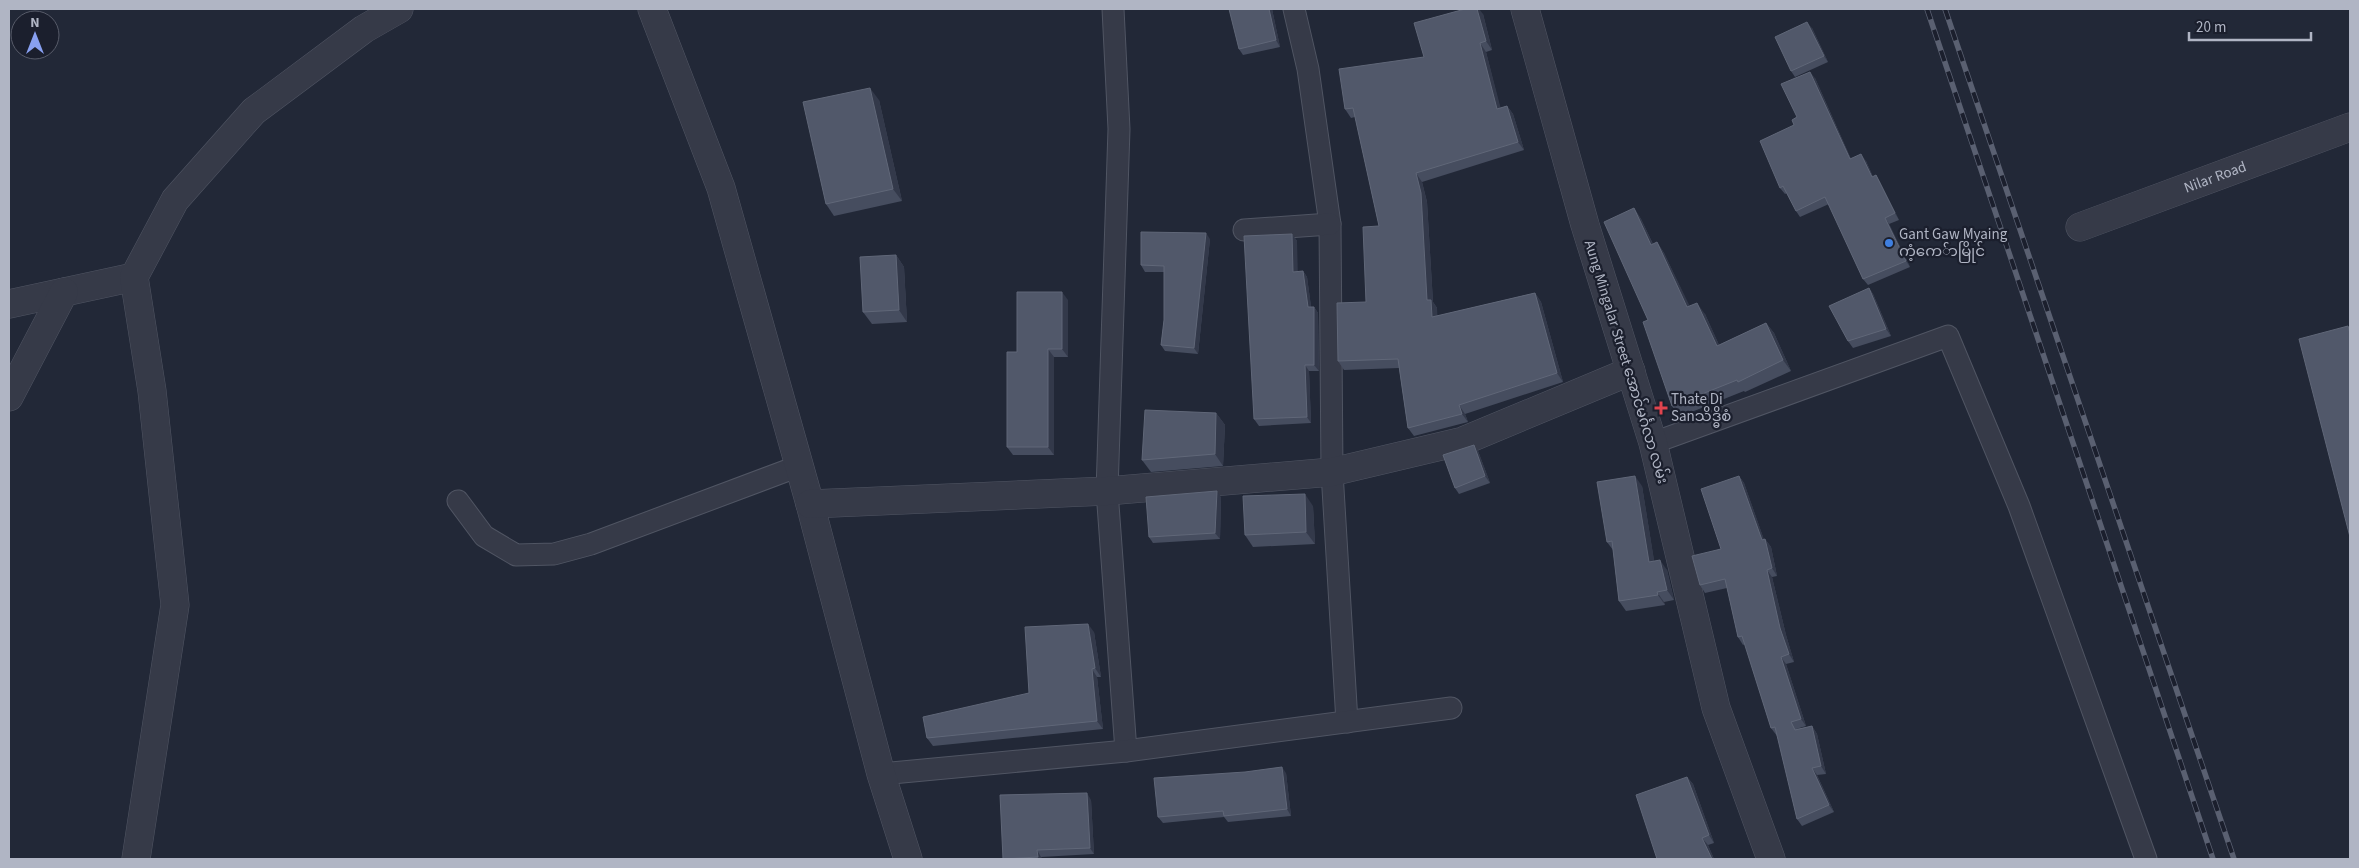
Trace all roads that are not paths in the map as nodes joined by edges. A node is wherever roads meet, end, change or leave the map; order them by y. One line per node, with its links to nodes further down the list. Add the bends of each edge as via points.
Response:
1 (399, 9): 10 (street, via 364,29 254,111 175,200)
2 (652, 9): 16 (street, via 721,188)
3 (1113, 9): 18 (lane, via 1119,129)
4 (1294, 9): 7 (lane, via 1308,69)
5 (1525, 9): 13 (street, Aung Mingalar Street အောင်မင်္ဂလာ လမ်း, via 1585,225)
6 (2350, 127): 8 (street, Nilar Road)
7 (1330, 224): 9 (lane); 17 (lane)
8 (2080, 227)
9 (1244, 230)
10 (134, 277): 11 (street); 25 (street, via 152,391 175,605)
11 (64, 292): 12 (street); 14 (street)
12 (9, 304)
13 (1631, 371): 15 (street, Aung Mingalar Street အောင်မင်္ဂလာ လမ်း); 17 (street, via 1463,441)
14 (9, 397)
15 (1653, 443): 27 (street, Aung Mingalar Street အောင်မင်္ဂလာ လမ်း, via 1716,708); 28 (lane, via 1948,336 2019,506)
16 (799, 466): 19 (lane, via 591,544 554,554 516,555 484,536); 20 (street)
17 (1332, 472): 18 (street); 22 (lane)
18 (1107, 491): 20 (street); 23 (lane)
19 (458, 501)
20 (810, 504): 24 (street)
21 (1451, 708): 22 (lane)
22 (1348, 722): 23 (lane)
23 (1126, 750): 24 (lane)
24 (881, 774): 26 (street)
25 (136, 859)
26 (908, 859)
27 (1770, 859)
28 (2146, 859)

